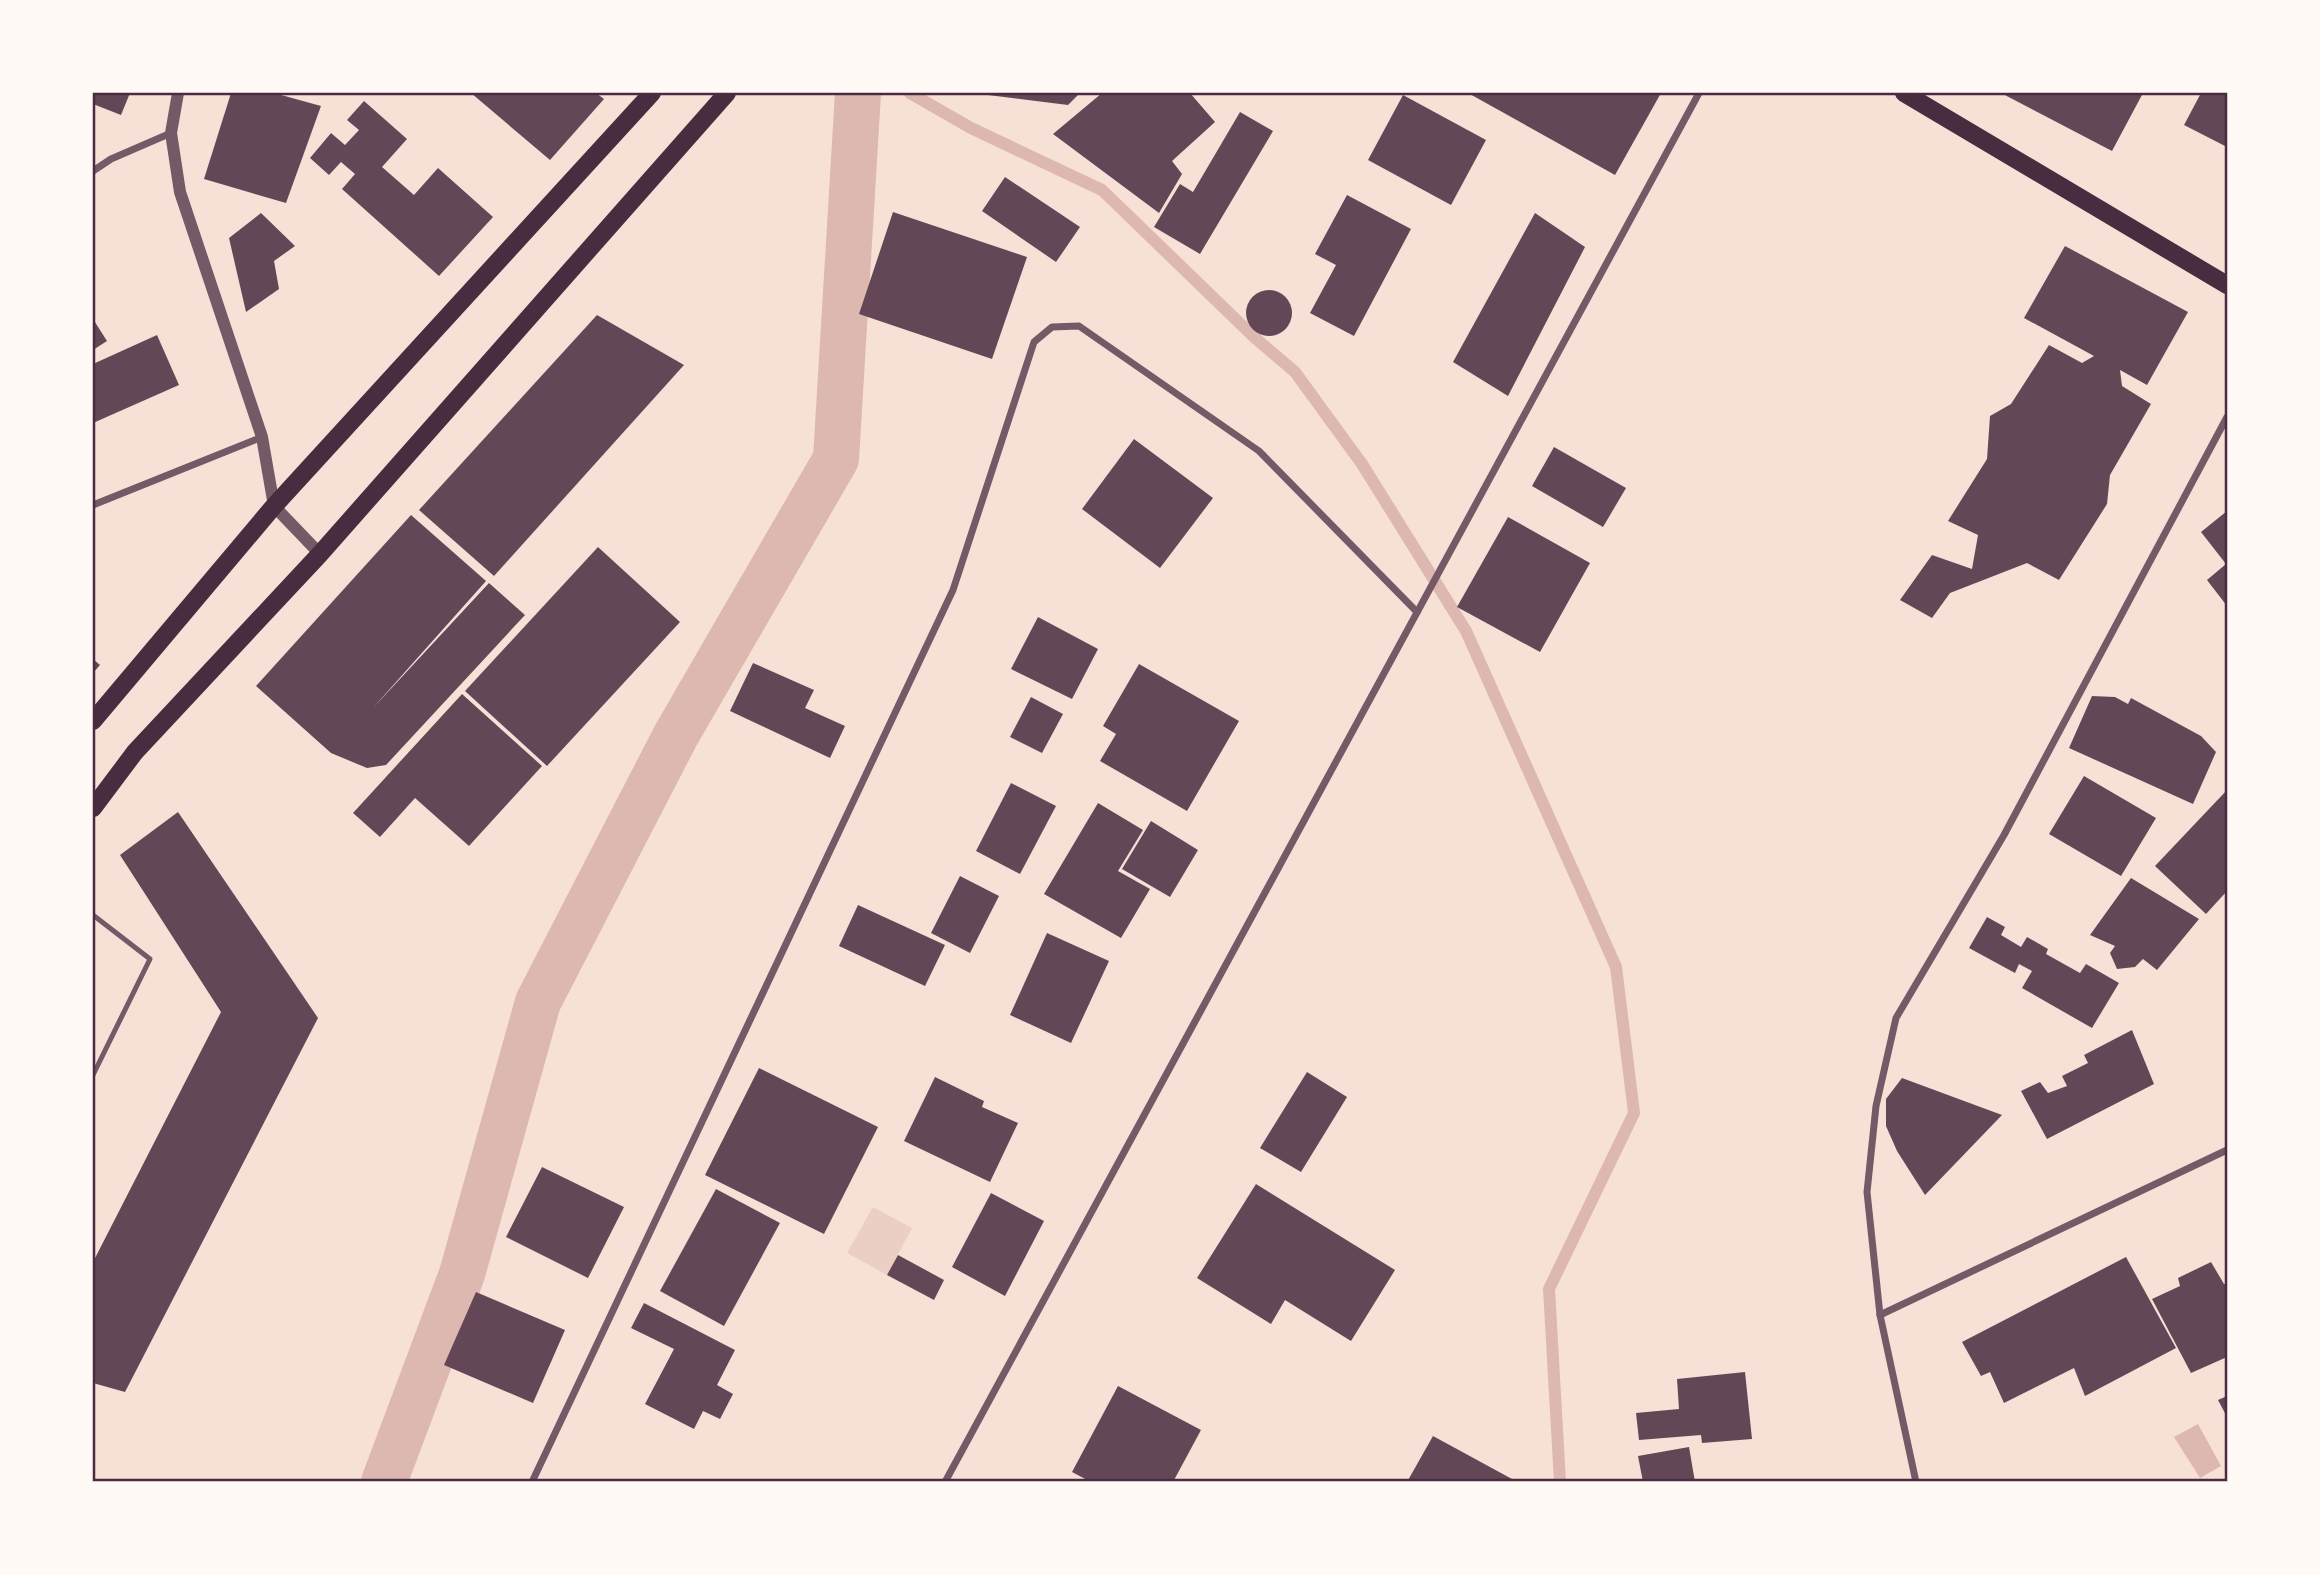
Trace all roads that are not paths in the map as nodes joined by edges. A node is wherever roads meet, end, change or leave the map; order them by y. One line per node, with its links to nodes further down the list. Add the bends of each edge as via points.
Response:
1 (178, 93): 6 (street)
2 (652, 93): 12 (main road)
3 (727, 93): 13 (main road)
4 (1699, 93): 14 (street)
5 (1904, 93): 8 (main road)
6 (171, 133): 7 (street); 10 (street, via 180,192)
7 (93, 171)
8 (2227, 285)
9 (2227, 417): 20 (street, via 2004,835 1896,1018 1876,1106 1867,1192)
10 (261, 437): 11 (street); 12 (street)
11 (93, 505)
12 (274, 506): 13 (street); 15 (main road)
13 (320, 554): 16 (main road, via 135,751)
14 (1417, 612): 21 (street, via 1259,452 1079,326 1052,327 1034,342 953,590); 22 (street)
15 (93, 721)
16 (93, 808)
17 (93, 915): 18 (lane, via 150,959)
18 (93, 1075)
19 (2227, 1150): 20 (street)
20 (1880, 1315): 23 (street)
21 (532, 1482)
22 (945, 1482)
23 (1916, 1482)

